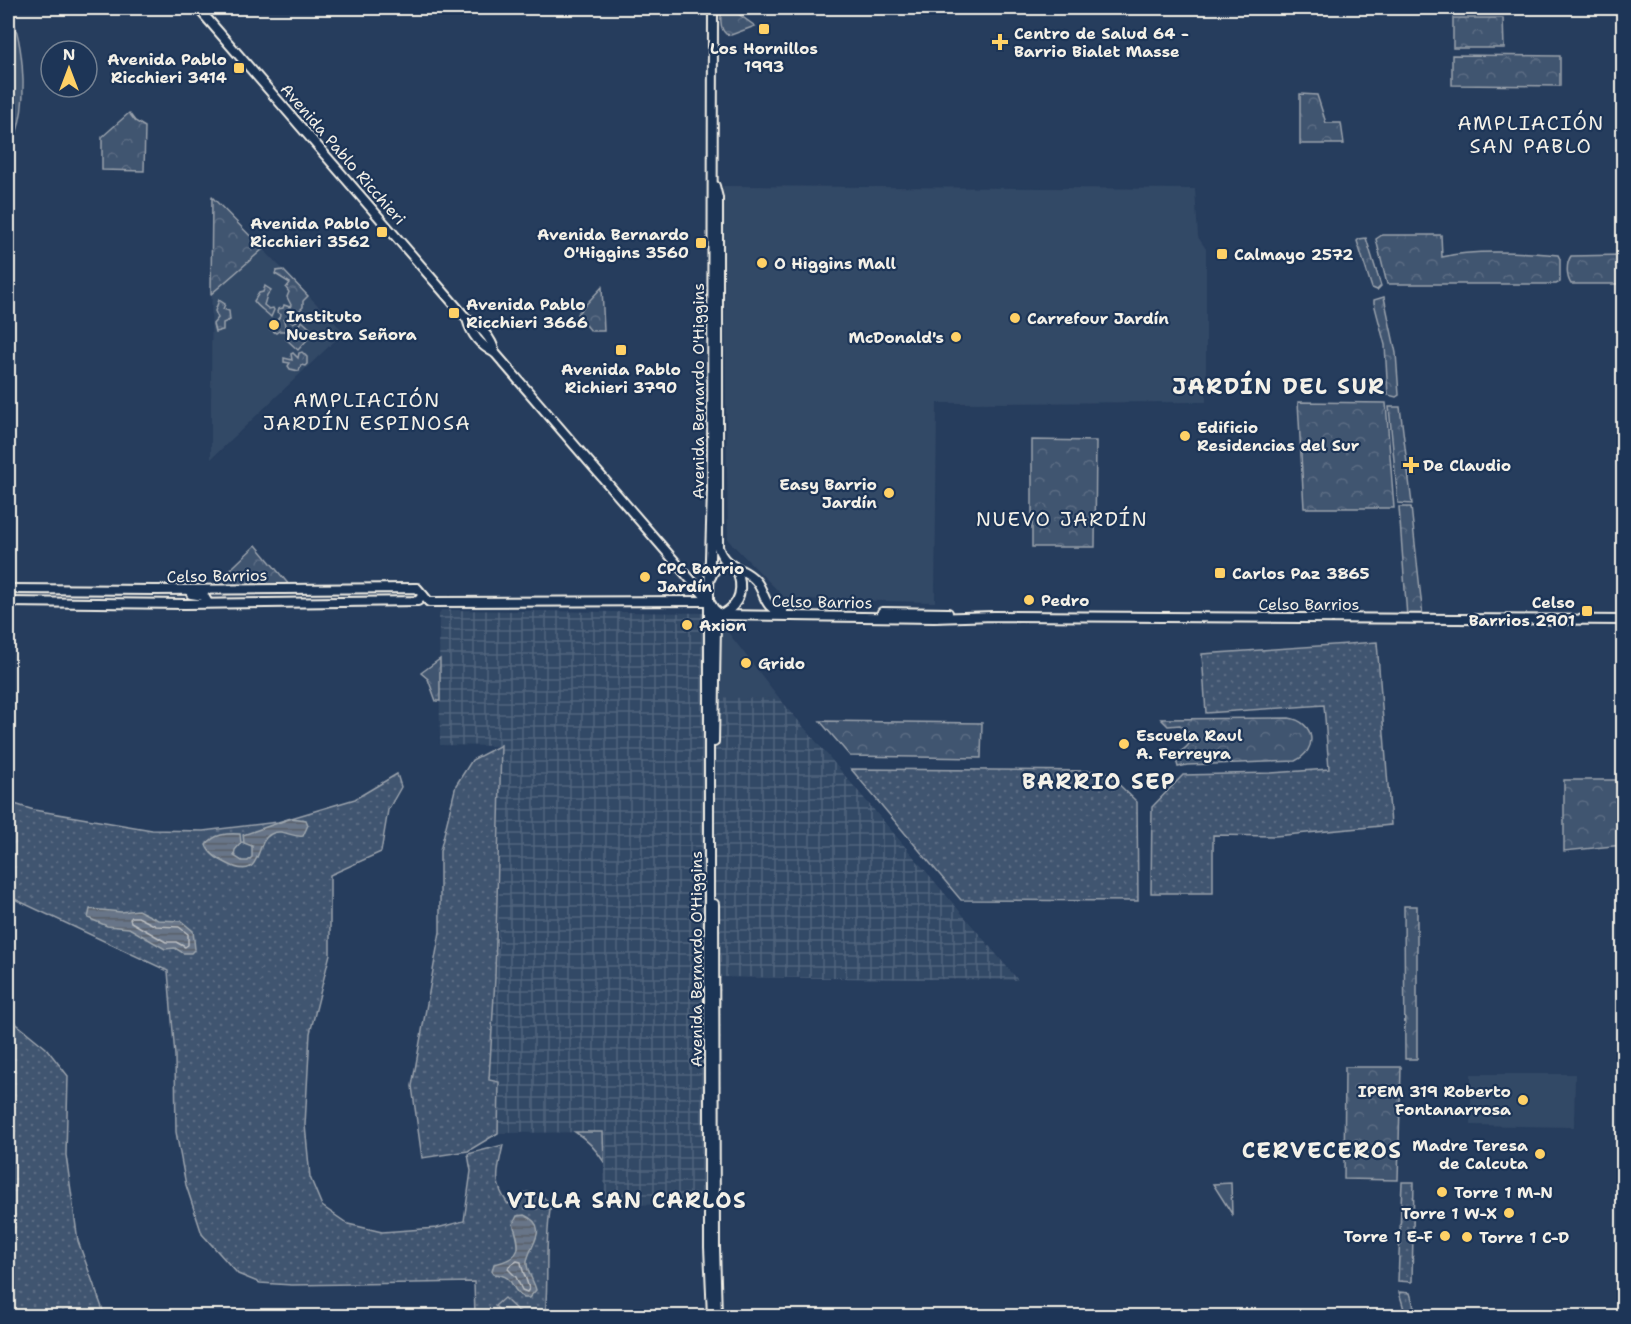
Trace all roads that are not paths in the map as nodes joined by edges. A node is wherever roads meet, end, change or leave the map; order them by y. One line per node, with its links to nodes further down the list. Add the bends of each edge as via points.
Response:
1 (198, 8): 13 (main road, Avenida Pablo Ricchieri, via 467,319 475,336 495,353)
2 (713, 8): 3 (main road, Avenida Bernardo O'Higgins)
3 (713, 181): 4 (main road, Avenida Bernardo O'Higgins); 5 (main road, Avenida Bernardo O'Higgins, via 718,198)
4 (712, 491): 5 (main road); 7 (main road, Avenida Bernardo O'Higgins)
5 (719, 509): 6 (main road, Avenida Bernardo O'Higgins, via 718,547)
6 (732, 566): 7 (main road, via 716,568); 12 (main road, Celso Barrios, via 755,579); 17 (main road, via 740,582 740,595 734,606)
7 (709, 584): 13 (main road, Avenida Bernardo O'Higgins)
8 (8, 589): 9 (main road, Celso Barrios)
9 (119, 590): 10 (main road, Celso Barrios); 15 (main road, via 112,596)
10 (155, 590): 11 (main road, Celso Barrios, via 417,588); 16 (main road, via 200,594)
11 (423, 595): 13 (main road, Celso Barrios, via 429,602); 16 (main road, Celso Barrios, via 418,601)
12 (765, 599): 18 (main road, via 760,609); 19 (main road, Celso Barrios, via 777,610)
13 (709, 601): 17 (main road); 21 (main road, Avenida Bernardo O'Higgins); 22 (main road, Avenida Bernardo O'Higgins)
14 (8, 602): 15 (main road, Celso Barrios)
15 (115, 603): 16 (main road, Celso Barrios)
16 (208, 603)
17 (721, 615): 18 (main road, Celso Barrios); 21 (main road, Avenida Bernardo O'Higgins)
18 (749, 615): 19 (main road, Celso Barrios)
19 (994, 616): 20 (main road, Celso Barrios)
20 (1623, 620)
21 (716, 624): 22 (main road, Avenida Bernardo O'Higgins)
22 (711, 822): 23 (main road, Avenida Bernardo O'Higgins)
23 (712, 1012): 24 (main road, Avenida Bernardo O'Higgins); 25 (main road, Avenida Bernardo O'Higgins)
24 (711, 1317)
25 (717, 1317)

